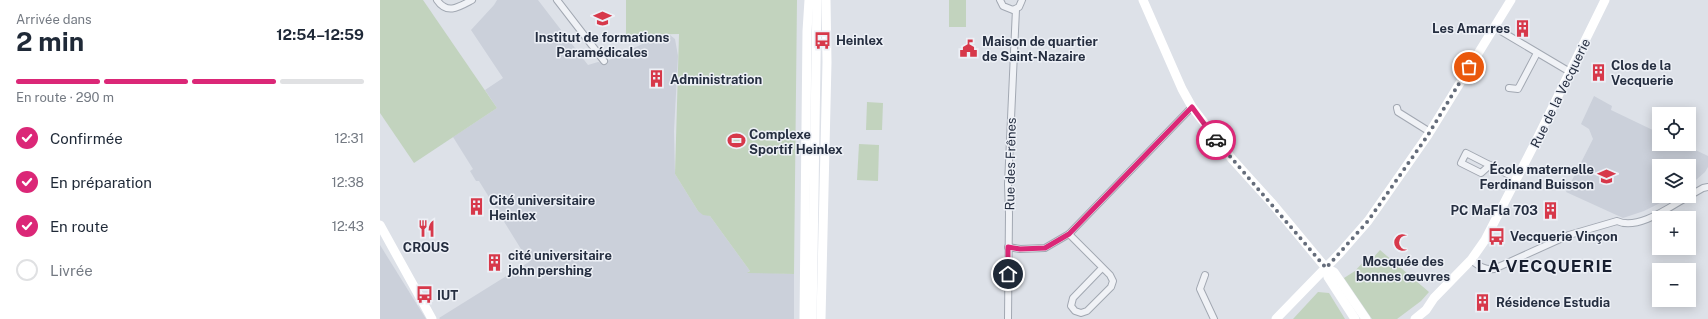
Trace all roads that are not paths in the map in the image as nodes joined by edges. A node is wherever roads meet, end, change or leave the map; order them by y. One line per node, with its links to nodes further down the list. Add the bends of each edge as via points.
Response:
1 (437, 0): 2 (street, via 441,6 450,8 460,8)
2 (472, 0)
3 (557, 0): 15 (street)
4 (809, 0): 34 (main road)
5 (817, 0): 35 (main road)
6 (826, 0): 36 (main road)
7 (1000, 0): 12 (street, via 1006,9)
8 (1022, 0): 12 (street)
9 (1143, 0): 18 (main road)
10 (1511, 0): 13 (main road)
11 (1605, 0): 16 (main road, Rue de la Vecquerie)
12 (1016, 9): 28 (street, Rue des Frênes, via 1008,177)
13 (1494, 27): 14 (street); 20 (main road)
14 (1537, 53): 16 (street); 17 (street, via 1518,88)
15 (604, 61)
16 (1570, 72): 22 (main road, Rue de la Vecquerie)
17 (1509, 88)
18 (1192, 107): 27 (street); 31 (main road, via 1232,159)
19 (1397, 108): 20 (street, via 1398,112)
20 (1430, 132): 31 (main road, via 1368,221)
21 (1490, 165): 22 (street)
22 (1517, 179): 29 (main road, Rue de la Vecquerie, via 1493,226)
23 (1708, 187): 24 (street)
24 (1696, 192)
25 (1678, 203): 29 (street, via 1659,215 1635,222 1617,221 1569,235 1494,269 1487,270)
26 (380, 225): 33 (main road)
27 (1069, 234): 28 (street, via 1045,248); 30 (street)
28 (1008, 247): 37 (street, Rue des Frênes)
29 (1471, 260): 42 (main road, Rue de la Vecquerie)
30 (1102, 268): 30 (street, via 1110,275 1113,281 1111,286 1087,311 1075,311 1071,306 1073,298)
31 (1326, 268): 39 (main road); 40 (main road, via 1328,277); 41 (main road, via 1334,272)
32 (1205, 275): 38 (street, via 1200,289)
33 (432, 319)
34 (804, 319)
35 (812, 319)
36 (821, 319)
37 (1008, 319)
38 (1214, 319)
39 (1276, 319)
40 (1355, 319)
41 (1366, 319)
42 (1415, 319)

